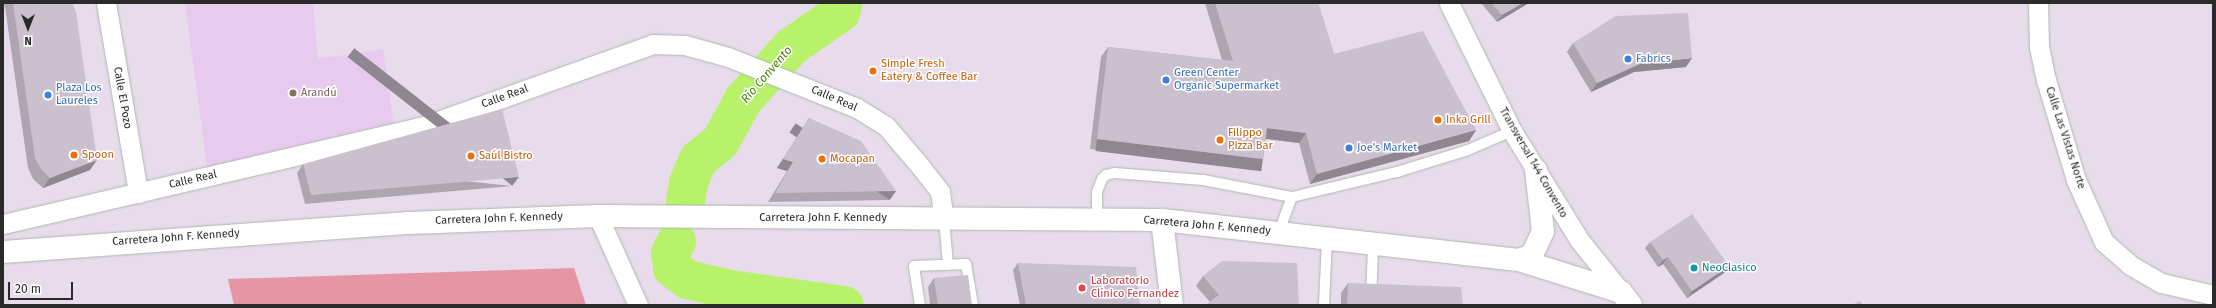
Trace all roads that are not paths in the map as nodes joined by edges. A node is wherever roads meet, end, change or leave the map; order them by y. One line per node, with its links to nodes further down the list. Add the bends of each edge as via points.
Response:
1 (106, 3): 6 (street, Calle El Pozo)
2 (1449, 3): 4 (street, Transversal 144 Convento)
3 (2038, 3): 19 (street, Calle Las Vistas Norte, via 2039,47 2046,80 2076,180 2104,242 2130,265 2161,283)
4 (1512, 131): 5 (street, Transversal 144 Convento); 7 (lane, via 1468,150 1396,172)
5 (1536, 170): 17 (main road, via 1543,231 1532,255); 20 (street, Transversal 144 Convento, via 1580,241)
6 (138, 193): 9 (street, Calle Real, via 424,126 653,44 685,45 728,57 857,108 886,126 940,192); 12 (street, Calle Real)
7 (1292, 197): 10 (lane, via 1203,180 1115,173 1102,179 1097,192); 13 (lane)
8 (598, 216): 9 (main road, Carretera John F. Kennedy); 16 (main road, Carretera John F. Kennedy, via 409,223); 21 (street)
9 (944, 219): 10 (main road, Carretera John F. Kennedy); 18 (lane)
10 (1097, 220): 11 (main road, Carretera John F. Kennedy)
11 (1162, 220): 13 (main road, Carretera John F. Kennedy); 24 (main road)
12 (3, 224)
13 (1279, 232): 14 (main road, Carretera John F. Kennedy)
14 (1327, 239): 15 (main road, Carretera John F. Kennedy); 25 (lane)
15 (1373, 246): 17 (main road, Carretera John F. Kennedy); 26 (lane)
16 (3, 252)
17 (1519, 260): 20 (main road, Carretera John F. Kennedy)
18 (948, 265): 22 (lane, via 914,266); 23 (lane, via 966,264)
19 (2213, 295)
20 (1626, 299)
21 (638, 305)
22 (920, 305)
23 (973, 305)
24 (1172, 305)
25 (1324, 305)
26 (1371, 305)

